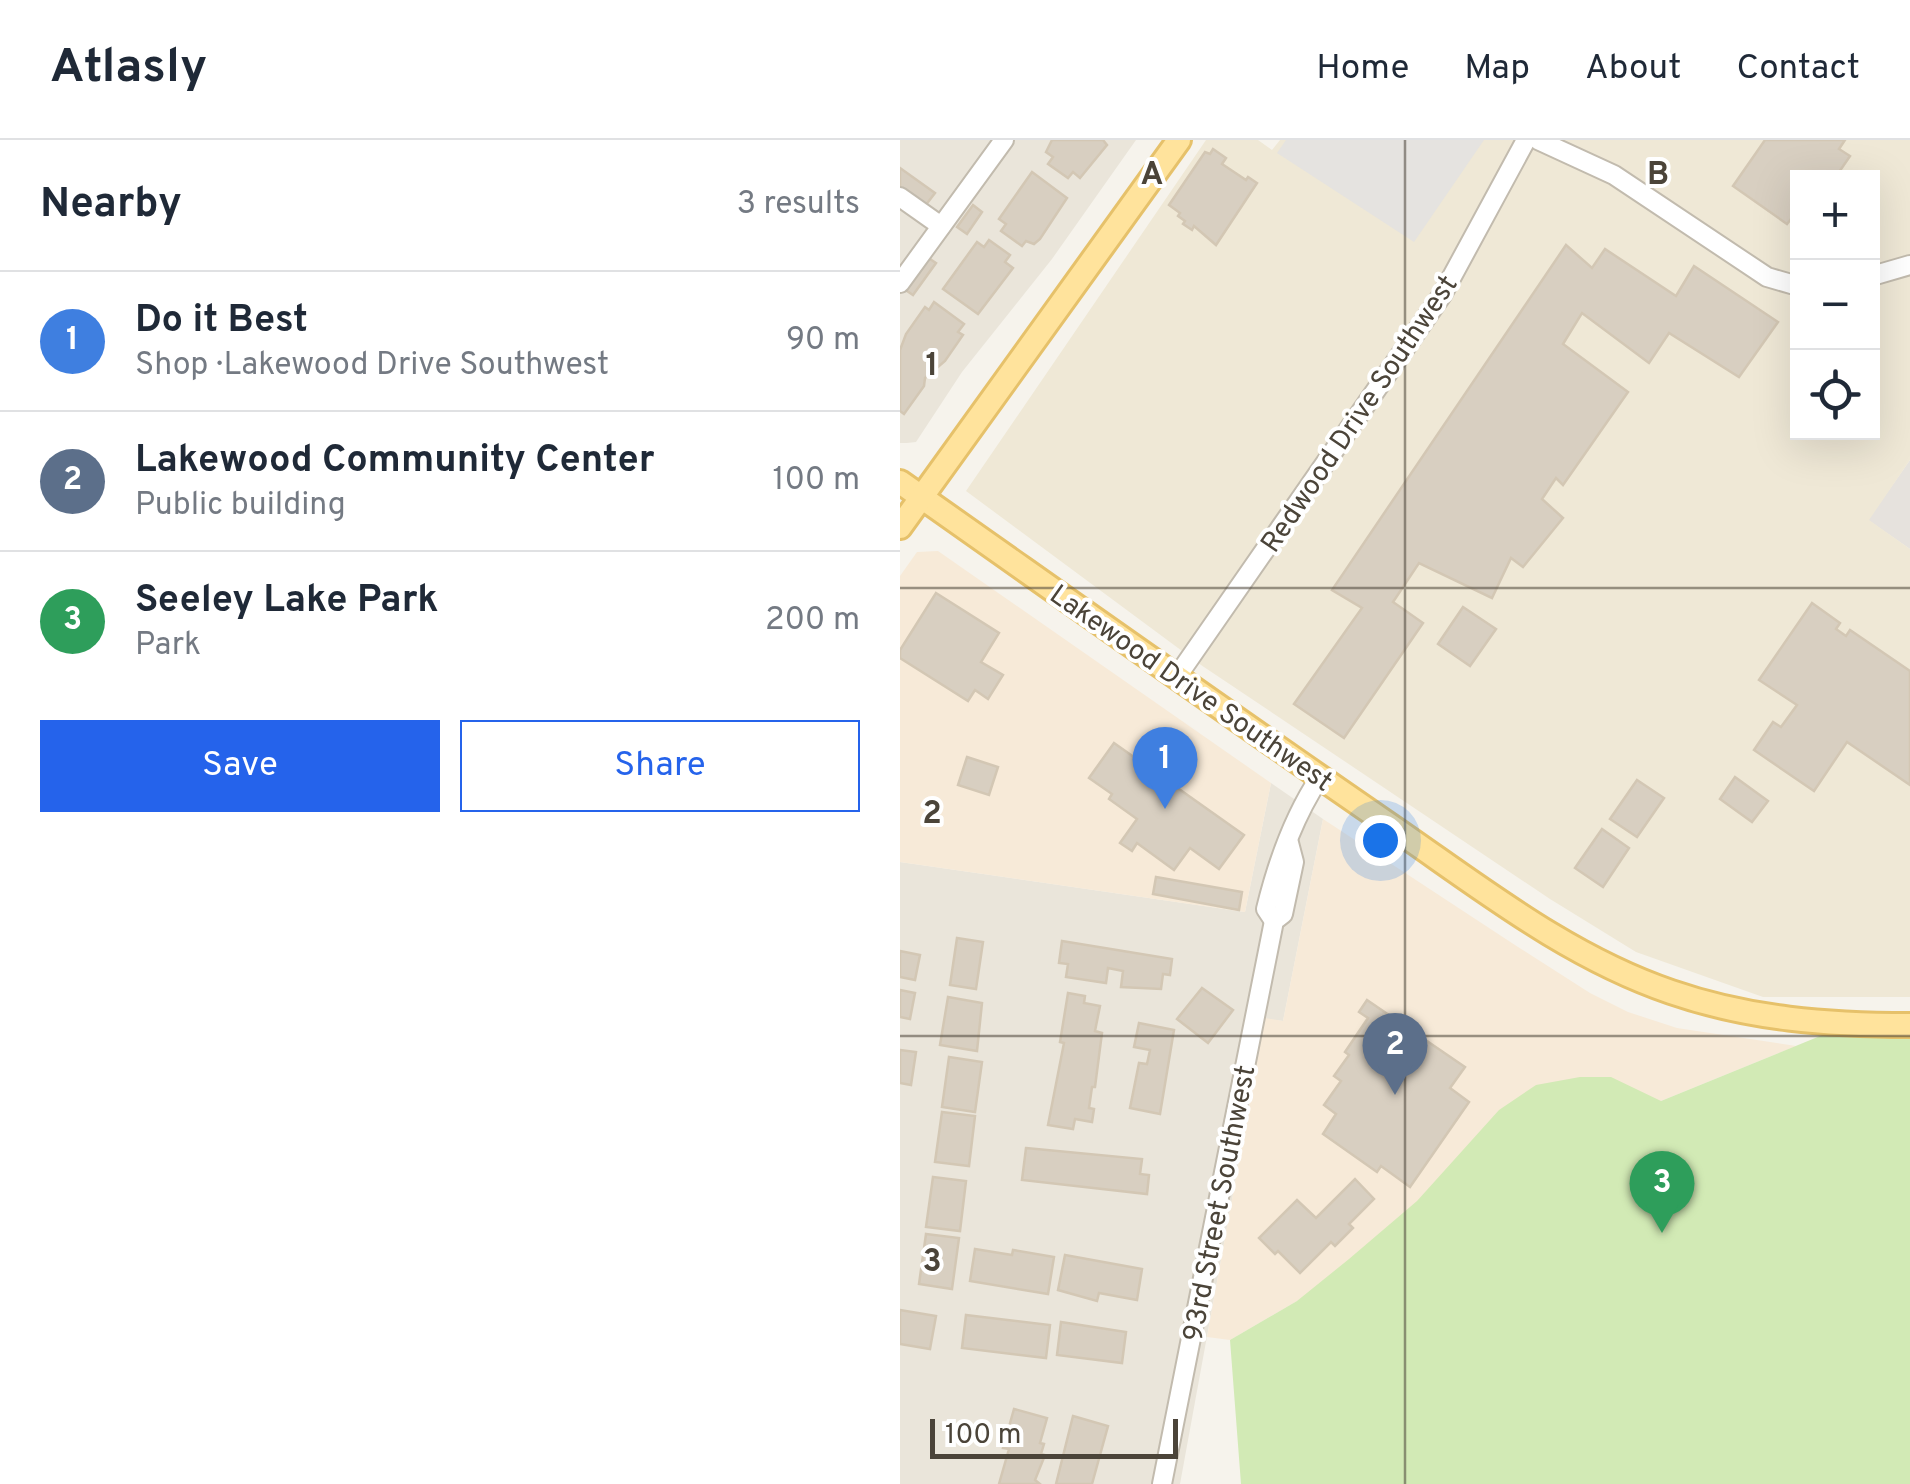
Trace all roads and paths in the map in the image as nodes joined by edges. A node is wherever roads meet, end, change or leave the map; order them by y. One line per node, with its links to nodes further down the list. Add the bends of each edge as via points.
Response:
1 (1004, 140): 6 (street)
2 (1179, 140): 12 (main road)
3 (1526, 140): 14 (street, Redwood Drive Southwest, via 1442,295)
4 (1538, 140): 10 (street, via 1614,176 1766,277)
5 (900, 197): 6 (street)
6 (941, 226): 9 (street)
7 (1910, 265): 8 (street)
8 (1880, 274)
9 (900, 282)
10 (1790, 284)
11 (900, 482): 12 (main road, Lakewood Drive Southwest)
12 (920, 496): 13 (main road); 14 (main road, Lakewood Drive Southwest)
13 (900, 527)
14 (1176, 678): 15 (main road, Lakewood Drive Southwest)
15 (1320, 777): 16 (main road, Lakewood Drive Southwest, via 1549,933 1636,978 1704,1003 1775,1018); 17 (street, 93rd Street Southwest, via 1279,858 1266,910 1274,921)
16 (1910, 1025)
17 (1162, 1484)

